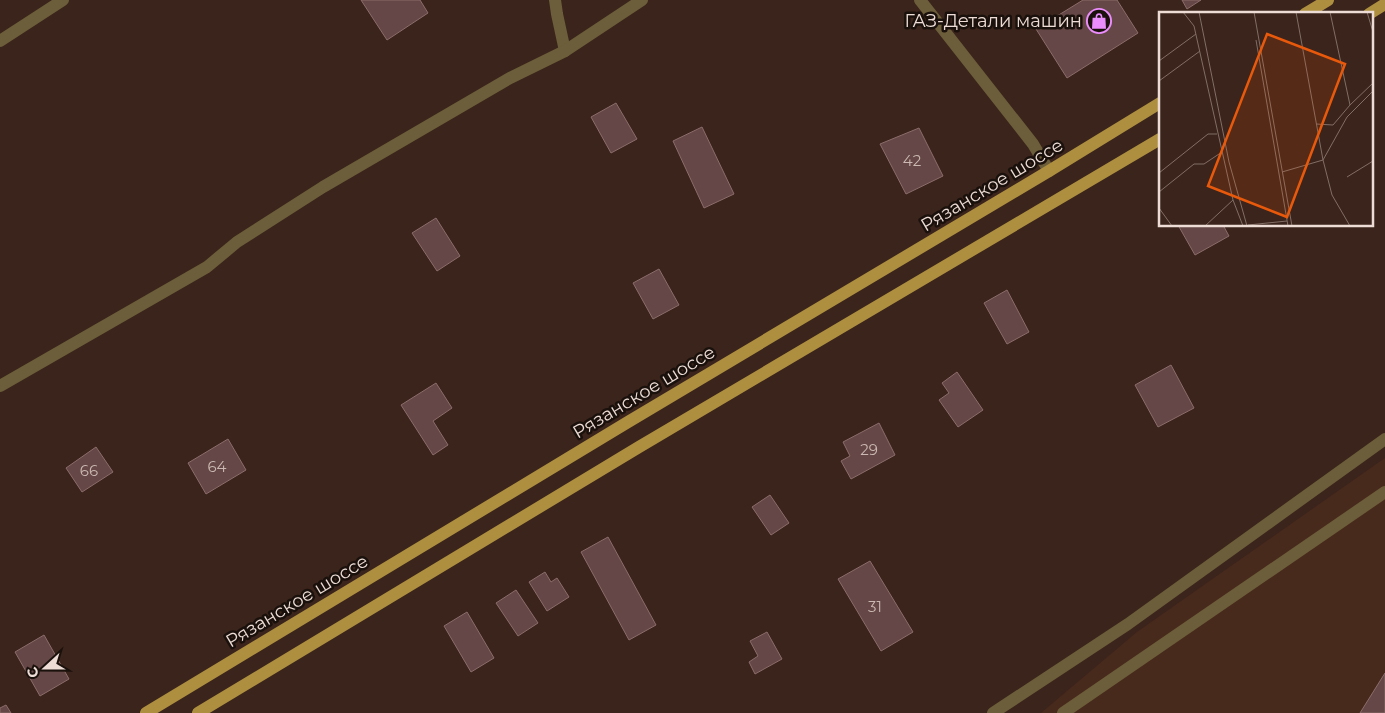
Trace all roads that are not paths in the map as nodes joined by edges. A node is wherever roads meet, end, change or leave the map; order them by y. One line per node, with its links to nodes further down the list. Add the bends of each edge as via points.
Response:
1 (63, 0): 9 (street)
2 (555, 0): 10 (street)
3 (642, 0): 10 (street)
4 (920, 0): 13 (street, via 1033,144)
5 (1328, 0): 7 (main road)
6 (1385, 4): 8 (main road)
7 (1308, 12)
8 (1371, 12)
9 (0, 41)
10 (565, 51): 14 (street, via 510,78 322,187 237,242 207,267)
11 (1159, 104): 13 (main road, Рязанское шоссе)
12 (1159, 140): 19 (main road)
13 (1049, 171): 18 (main road, Рязанское шоссе)
14 (0, 386)
15 (1385, 440): 20 (street, via 1128,624)
16 (1385, 492): 17 (street)
17 (1067, 712)
18 (146, 713)
19 (198, 713)
20 (993, 713)

